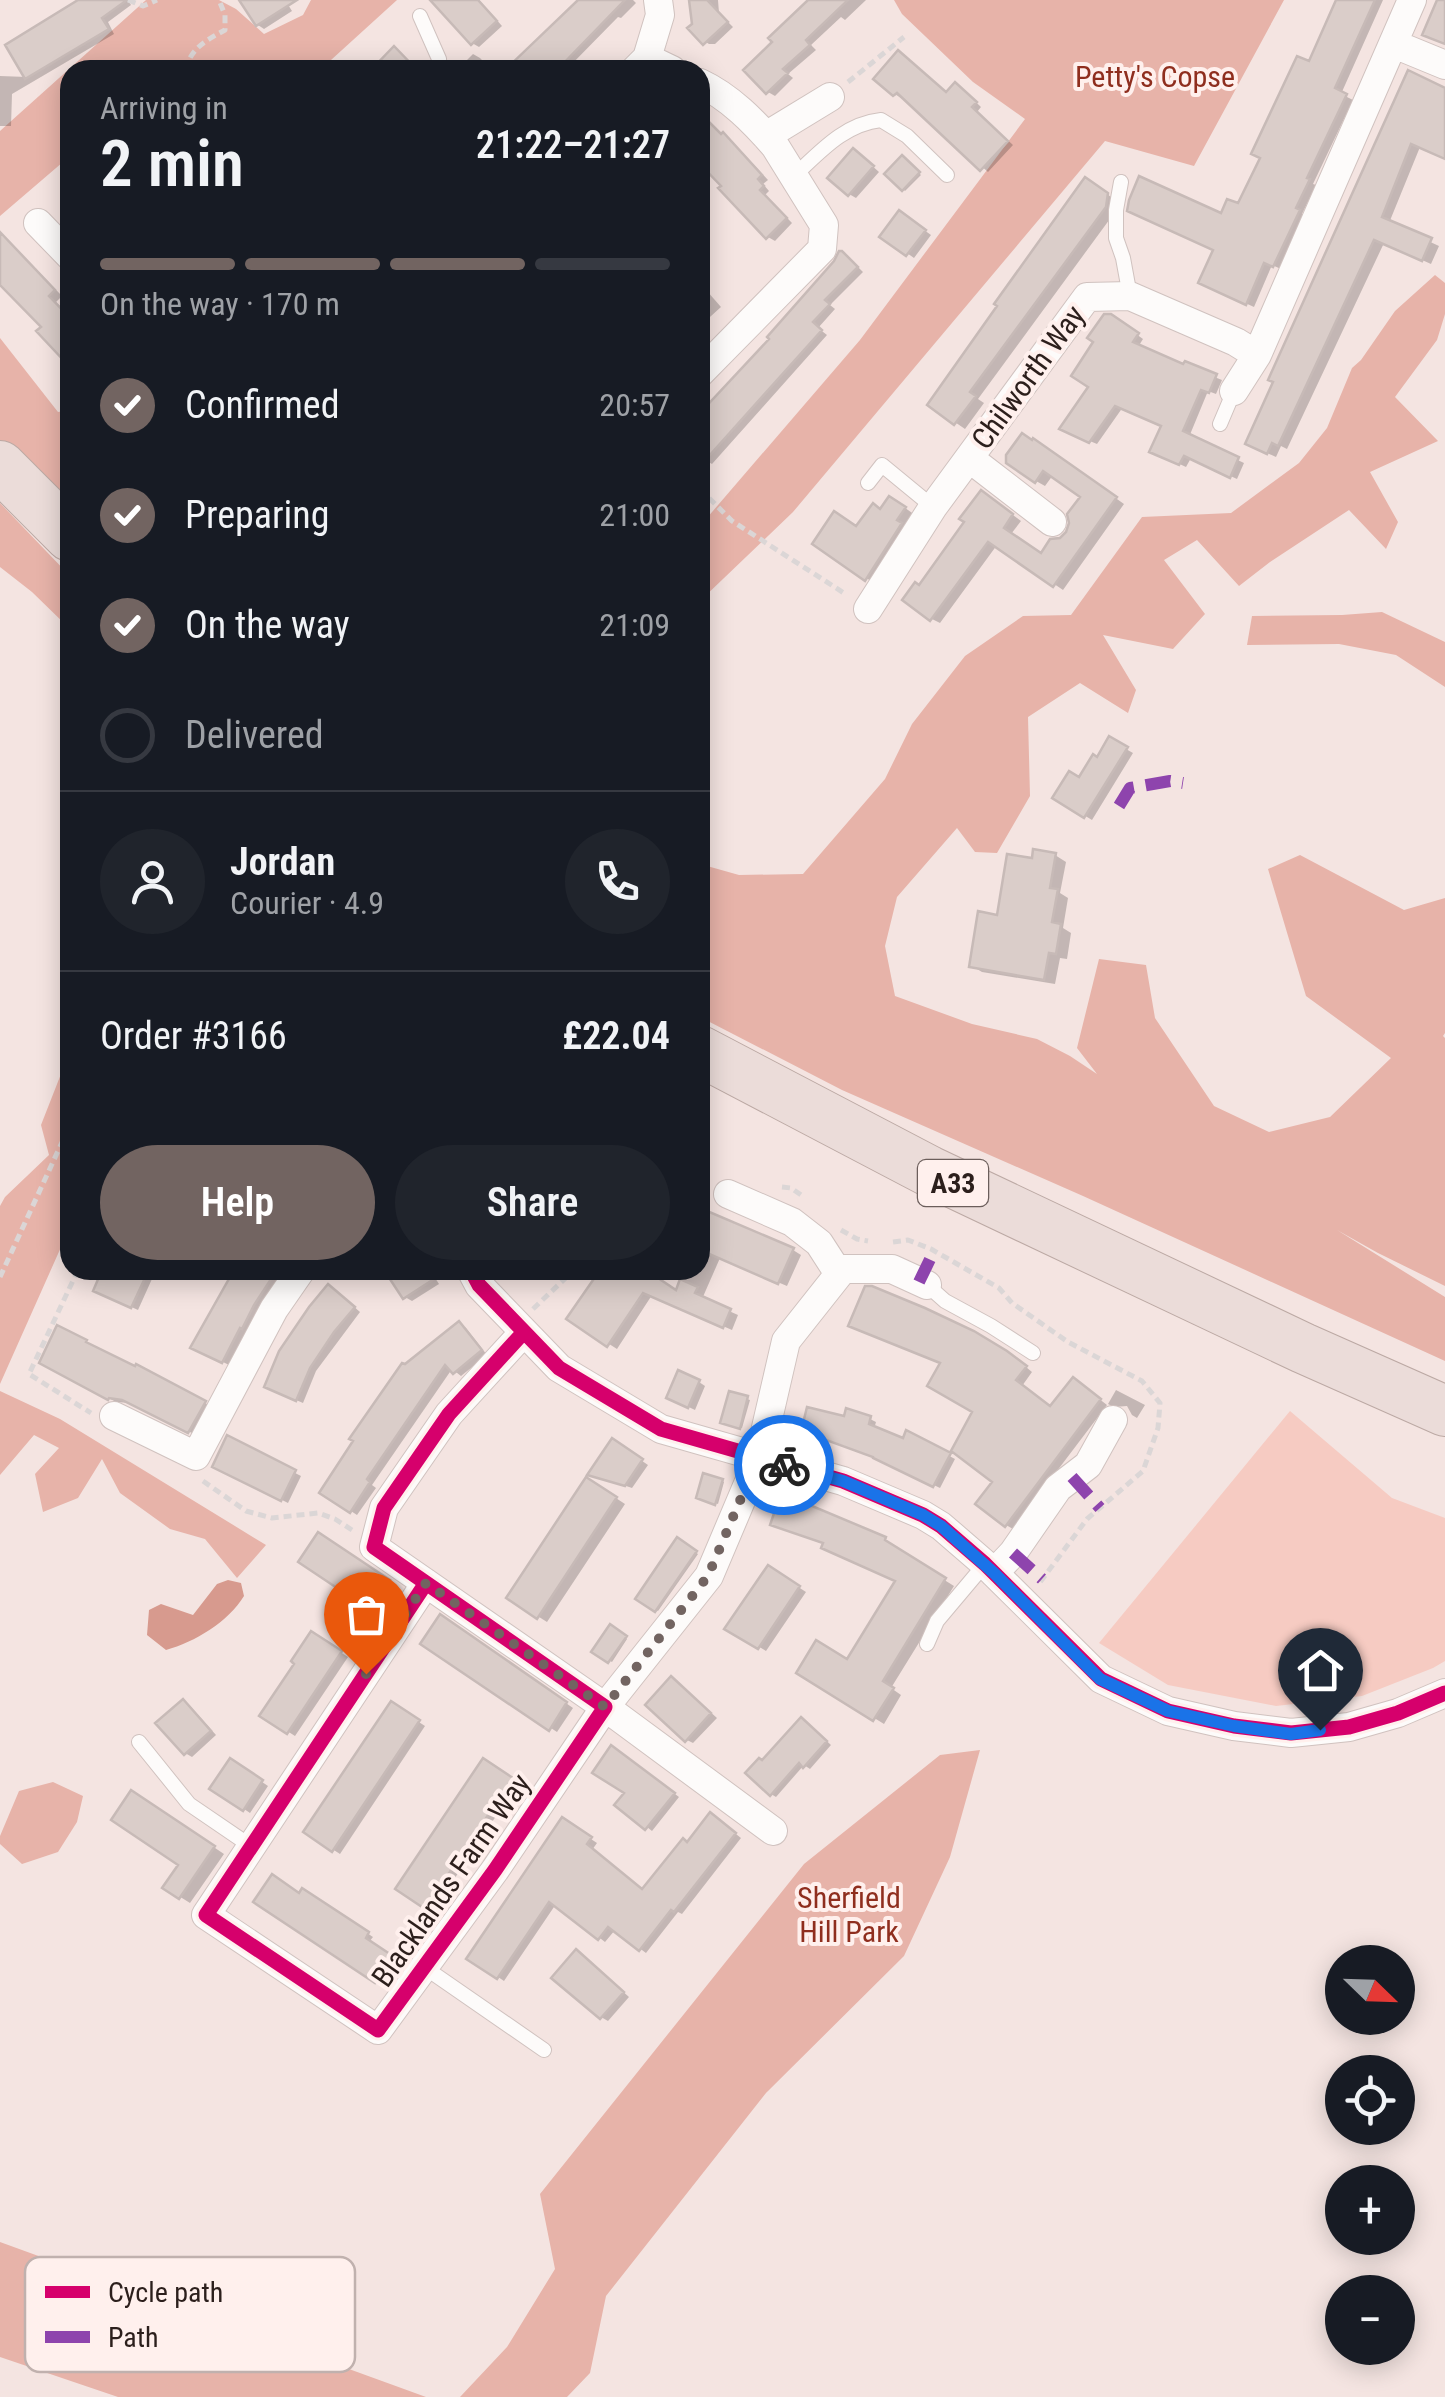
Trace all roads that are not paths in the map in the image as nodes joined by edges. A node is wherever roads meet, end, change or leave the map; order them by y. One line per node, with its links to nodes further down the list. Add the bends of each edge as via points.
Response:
1 (658, 0): 6 (street)
2 (1412, 0): 4 (street)
3 (420, 16): 5 (lane)
4 (1394, 44): 7 (street); 17 (street)
5 (439, 60)
6 (652, 60)
7 (1445, 65)
8 (710, 88): 10 (street)
9 (830, 97): 10 (street)
10 (766, 136): 12 (street)
11 (947, 175): 12 (lane, via 881,120 854,126)
12 (794, 176): 18 (street, via 824,225 822,249)
13 (1121, 182): 16 (lane, via 1116,238)
14 (38, 223): 15 (street)
15 (60, 246)
16 (1130, 296): 17 (street, Chilworth Way); 21 (street, Chilworth Way, via 1087,297)
17 (1256, 355): 19 (street)
18 (710, 363)
19 (1234, 391): 20 (lane)
20 (1220, 424)
21 (969, 458): 24 (street, Chilworth Way); 25 (street)
22 (0, 466): 26 (highway)
23 (868, 483): 24 (lane, via 882,465)
24 (932, 507): 27 (street, Chilworth Way)
25 (1052, 522)
26 (60, 526)
27 (868, 609)
28 (710, 1056): 36 (highway, A33, via 929,1171)
29 (728, 1194): 30 (street, via 792,1222 819,1243)
30 (839, 1274): 33 (street, via 892,1269); 39 (street, Blacklands Farm Way, via 786,1341)
31 (294, 1280): 37 (street, via 196,1456)
32 (476, 1280): 34 (street)
33 (927, 1285): 35 (lane)
34 (525, 1324): 39 (street, via 559,1368 661,1428); 41 (street, via 448,1414 384,1508 374,1547)
35 (1033, 1353)
36 (1445, 1411)
37 (114, 1416)
38 (1114, 1420): 40 (street, via 1088,1465 1058,1488 1013,1553)
39 (758, 1458): 40 (street, via 843,1481 923,1515); 44 (street, Blacklands Farm Way, via 708,1576)
40 (989, 1568): 42 (lane, via 936,1621); 43 (street, via 1100,1679 1168,1711 1291,1734 1349,1727)
41 (426, 1583): 44 (street); 47 (street, Blacklands Farm Way)
42 (927, 1644)
43 (1445, 1692)
44 (605, 1707): 46 (street); 48 (street, Blacklands Farm Way)
45 (139, 1742): 47 (lane, via 190,1804)
46 (773, 1830)
47 (252, 1846): 48 (street, Blacklands Farm Way, via 206,1916 378,2030)
48 (424, 1967): 49 (lane)
49 (544, 2050)

